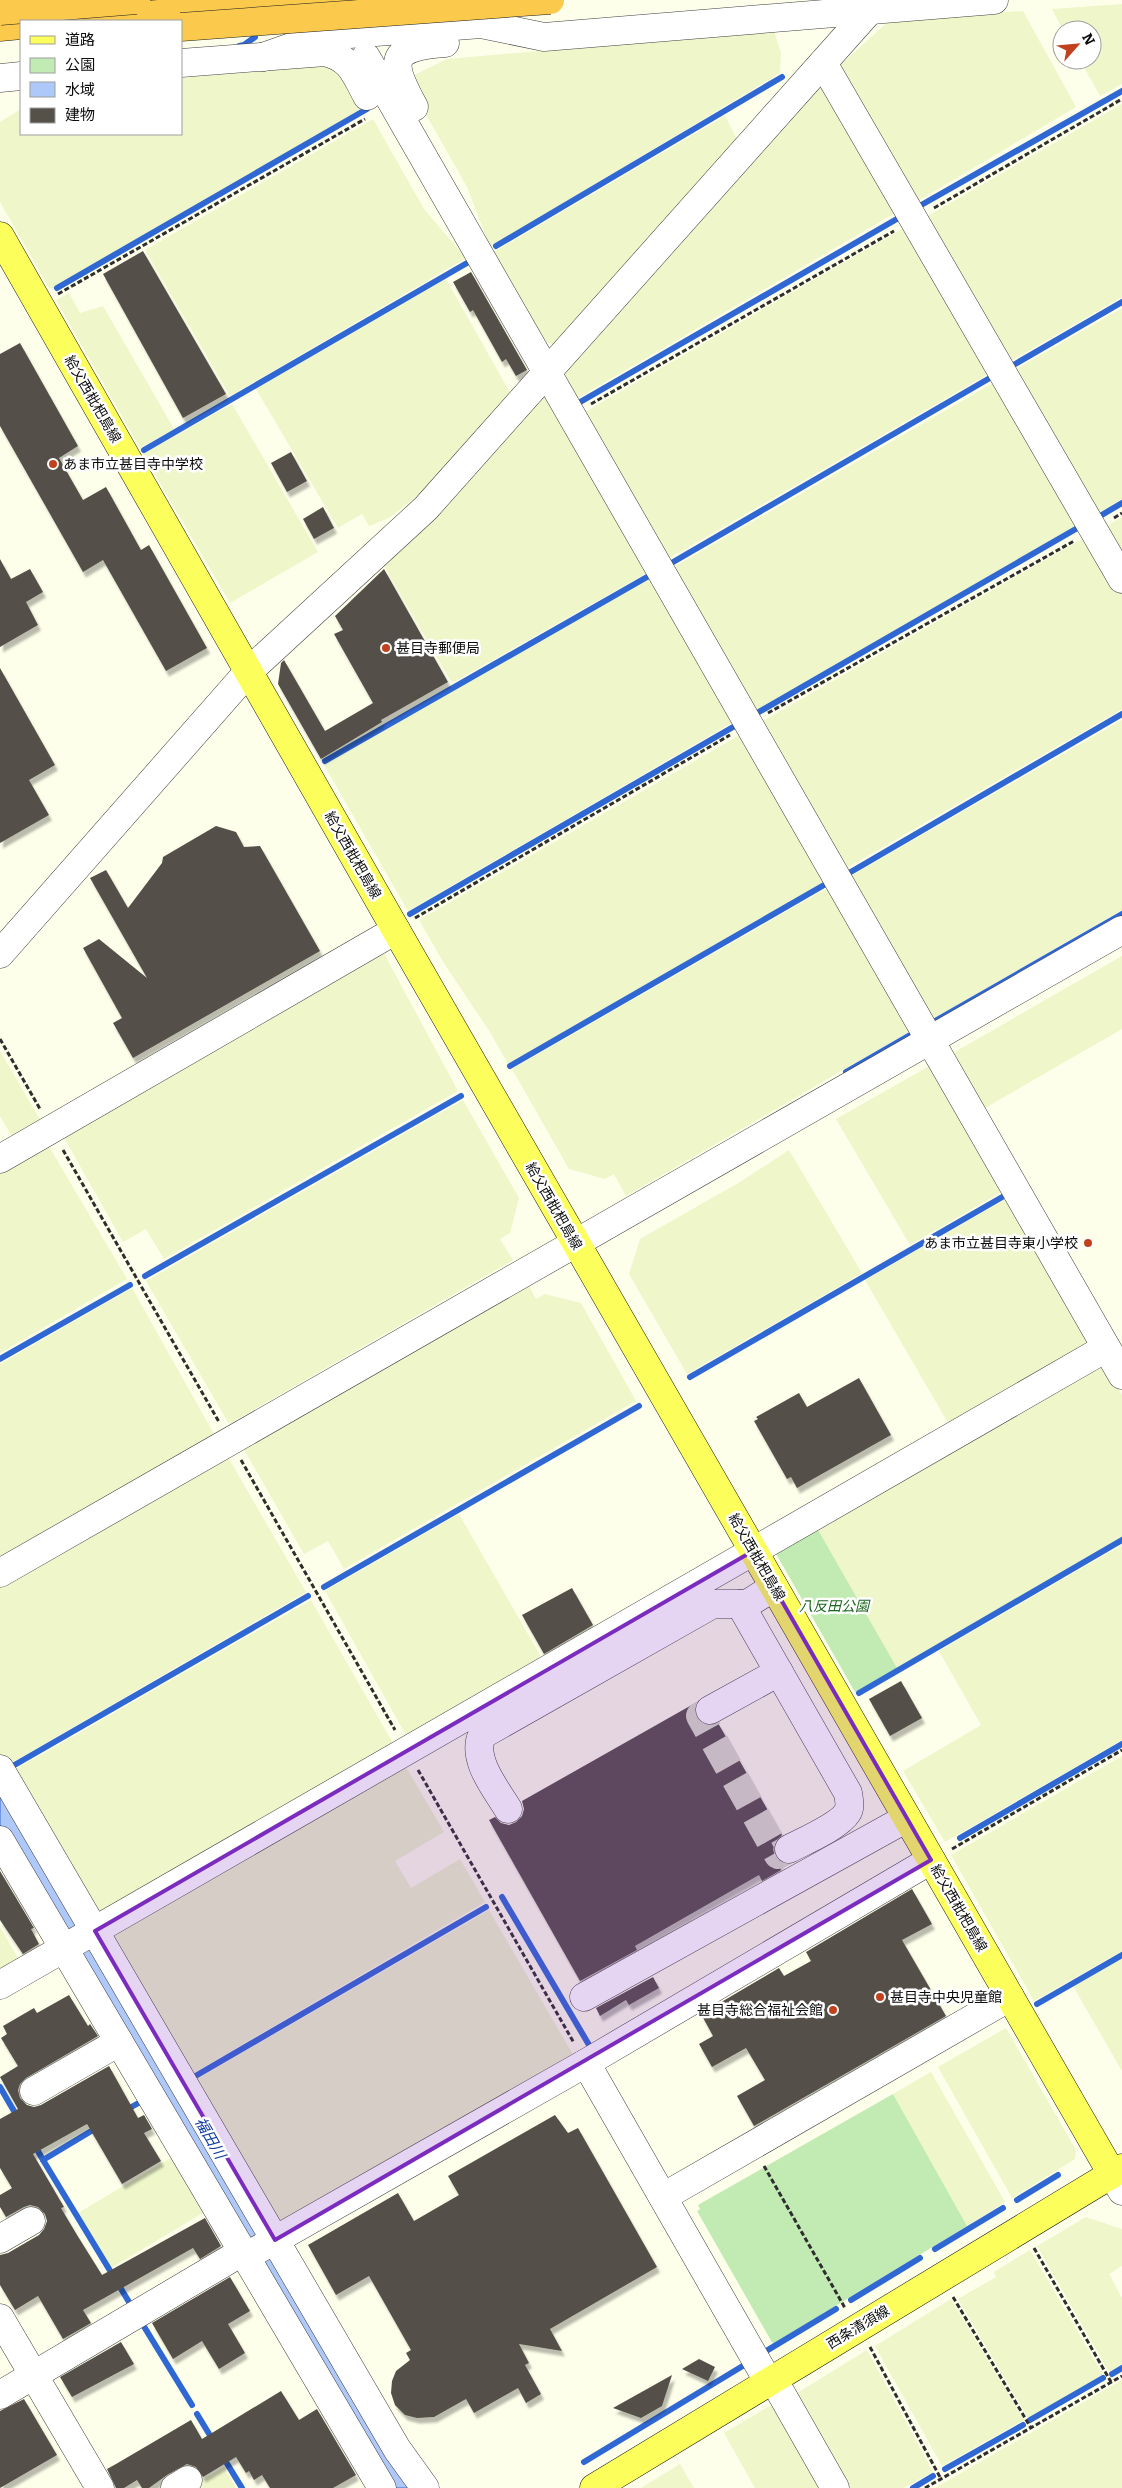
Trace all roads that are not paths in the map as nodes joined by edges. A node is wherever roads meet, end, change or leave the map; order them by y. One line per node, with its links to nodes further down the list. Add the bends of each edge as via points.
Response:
1 (49, 0): 8 (street)
2 (337, 0): 7 (highway)
3 (550, 0): 12 (highway, bridge)
4 (994, 0): 5 (street)
5 (870, 10): 13 (street); 18 (street)
6 (0, 11): 7 (highway, bridge)
7 (129, 13): 9 (highway)
8 (42, 20)
9 (76, 20)
10 (20, 25): 11 (highway)
11 (0, 27)
12 (182, 27)
13 (544, 36): 16 (street, via 482,24 324,36); 23 (street, via 422,44 409,48 396,67 399,79 456,184)
14 (20, 38): 15 (highway)
15 (0, 40)
16 (263, 57): 19 (street); 23 (street, via 325,52 337,54 347,61 429,206)
17 (366, 57): 23 (street)
18 (823, 62): 24 (street); 25 (street)
19 (182, 63)
20 (20, 76): 21 (street)
21 (0, 78)
22 (0, 236): 26 (main road, 給父西枇杷島線)
23 (477, 252): 24 (street)
24 (547, 373): 26 (street, via 426,508); 30 (street)
25 (1122, 579)
26 (248, 672): 27 (main road, 給父西枇杷島線); 29 (street)
27 (396, 930): 31 (street); 32 (main road, 給父西枇杷島線)
28 (1122, 930): 30 (street)
29 (0, 954)
30 (930, 1040): 32 (street); 33 (street)
31 (0, 1159)
32 (576, 1244): 35 (main road, 給父西枇杷島線); 36 (street)
33 (1106, 1348): 34 (street); 35 (street)
34 (1122, 1376)
35 (753, 1551): 37 (main road, 給父西枇杷島線); 47 (street)
36 (0, 1574)
37 (774, 1587): 38 (street, via 747,1604); 43 (main road, 給父西枇杷島線)
38 (740, 1604): 39 (street); 42 (street, via 713,1604 482,1735 479,1755)
39 (779, 1672): 40 (street); 45 (street, via 848,1793 850,1803 841,1820)
40 (710, 1710)
41 (0, 1769): 47 (street)
42 (508, 1809)
43 (907, 1818): 46 (main road, 給父西枇杷島線); 50 (street)
44 (0, 1840): 48 (street)
45 (789, 1849)
46 (931, 1860): 51 (main road, 給父西枇杷島線); 53 (street)
47 (92, 1932): 48 (street); 59 (street)
48 (63, 1948): 49 (street); 52 (street)
49 (0, 1985)
50 (584, 1997)
51 (1010, 1997): 55 (main road, 給父西枇杷島線); 56 (street)
52 (118, 2042): 54 (street); 59 (street)
53 (586, 2063): 56 (street); 59 (street)
54 (34, 2091)
55 (1119, 2178): 62 (main road, 西条清須線, via 1023,2228)
56 (662, 2197): 62 (street)
57 (31, 2221): 58 (street)
58 (0, 2240)
59 (257, 2249): 61 (street); 64 (street); 66 (street)
60 (0, 2318): 61 (street)
61 (34, 2375): 63 (street); 65 (street)
62 (770, 2380): 67 (main road, 西条清須線); 68 (street)
63 (0, 2395)
64 (370, 2484)
65 (100, 2488)
66 (425, 2488)
67 (594, 2488)
68 (835, 2488)

